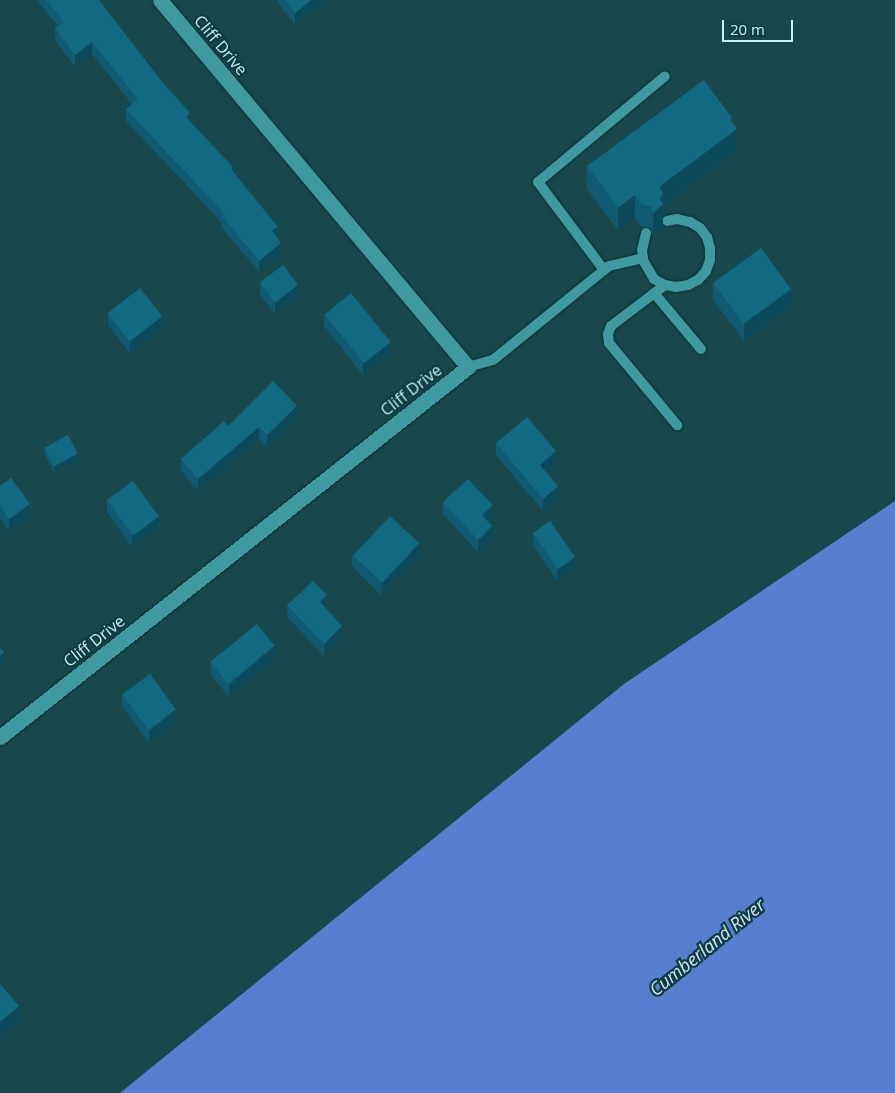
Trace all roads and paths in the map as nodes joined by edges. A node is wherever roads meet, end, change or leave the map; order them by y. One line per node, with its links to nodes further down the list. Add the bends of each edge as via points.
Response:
1 (160, 0): 10 (street, Cliff Drive)
2 (665, 76): 6 (lane, via 538,182)
3 (667, 221): 7 (lane, via 677,219 700,228 707,237 710,260 698,280 676,287)
4 (646, 233): 5 (lane)
5 (643, 258): 6 (lane); 7 (lane, via 654,279)
6 (604, 270): 10 (lane, via 493,360)
7 (665, 285): 8 (lane)
8 (654, 293): 9 (lane); 11 (lane, via 611,326 609,343)
9 (701, 349)
10 (468, 367): 12 (street, Cliff Drive)
11 (677, 425)
12 (0, 737)

